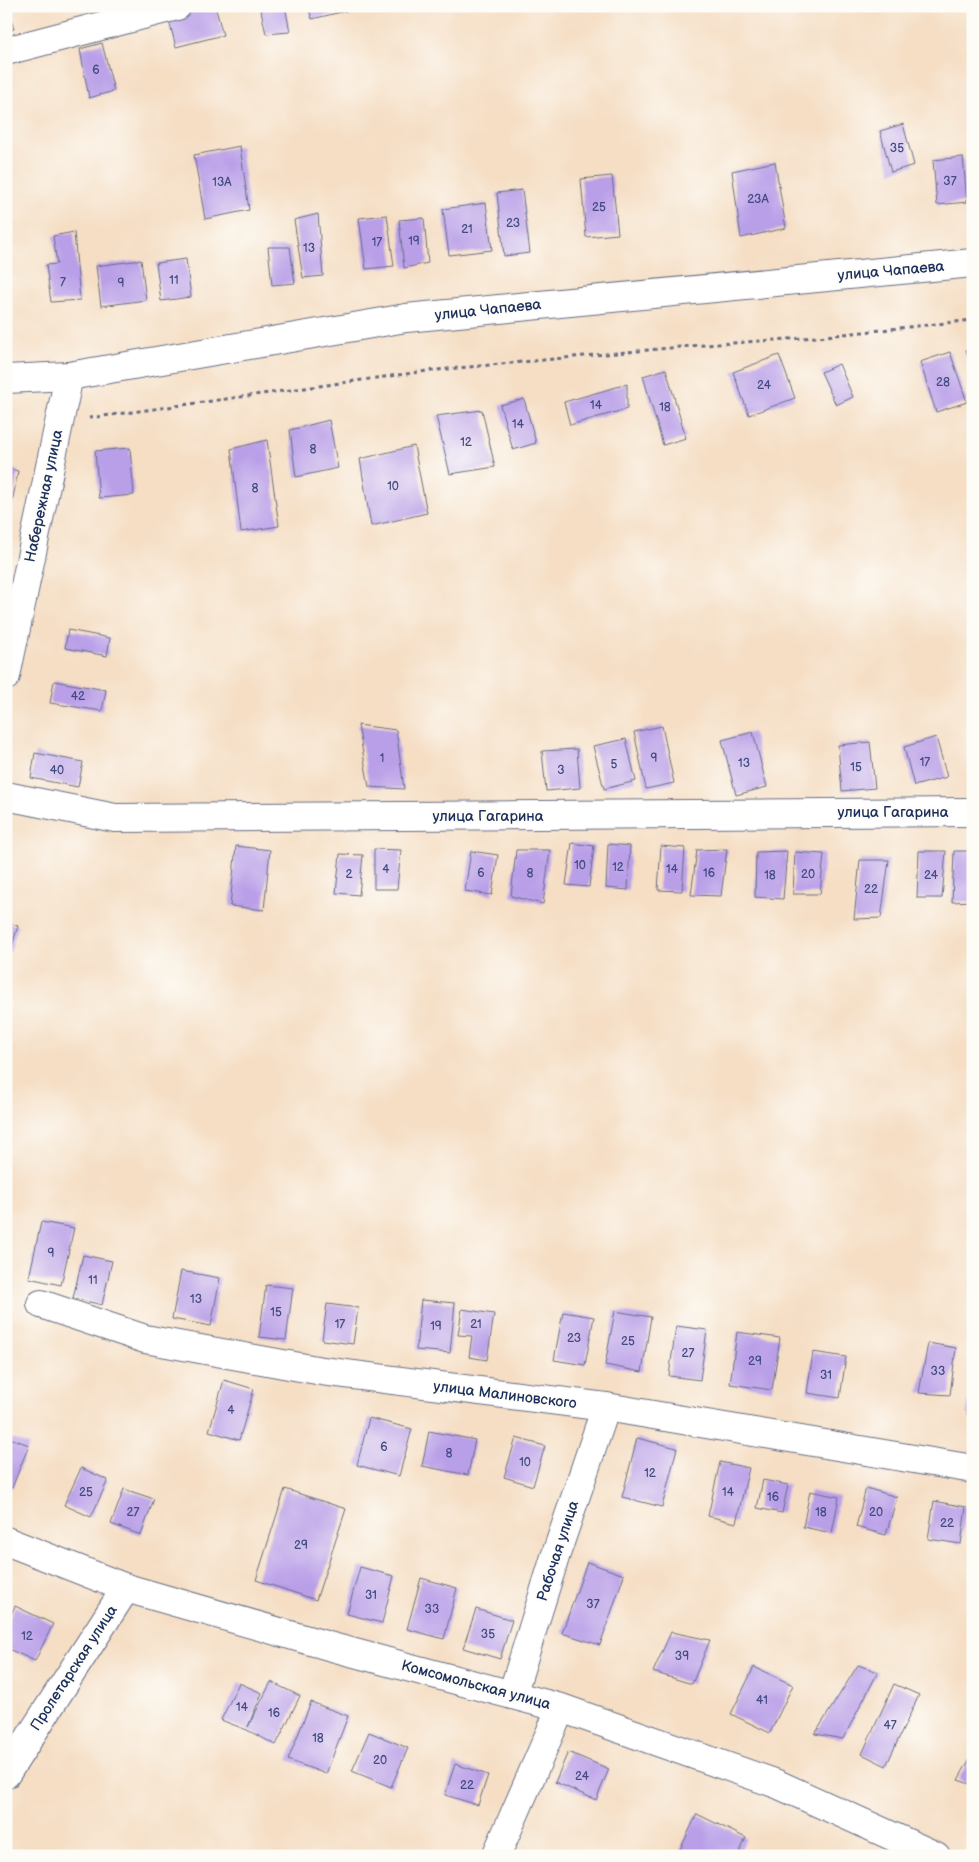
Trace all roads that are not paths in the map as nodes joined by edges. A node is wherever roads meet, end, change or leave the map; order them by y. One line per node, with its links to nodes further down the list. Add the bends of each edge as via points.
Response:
1 (177, 6): 2 (street)
2 (6, 51)
3 (973, 263): 4 (street, улица Чапаева, via 406,318)
4 (69, 376): 5 (street, улица Чапаева); 6 (street, Набережная улица)
5 (6, 379)
6 (6, 676)
7 (6, 796): 8 (street, улица Гагарина, via 114,818)
8 (973, 812)
9 (41, 1304): 10 (street, улица Малиновского, via 145,1339 322,1372)
10 (606, 1407): 11 (street, улица Малиновского); 14 (street, Рабочая улица)
11 (973, 1469)
12 (6, 1542): 13 (street, Комсомольская улица)
13 (126, 1588): 14 (street, Комсомольская улица); 16 (street, Пролетарская улица)
14 (512, 1695): 15 (street, Комсомольская улица)
15 (561, 1708): 17 (street); 18 (street, Комсомольская улица, via 777,1784)
16 (6, 1774)
17 (496, 1856)
18 (936, 1856)

